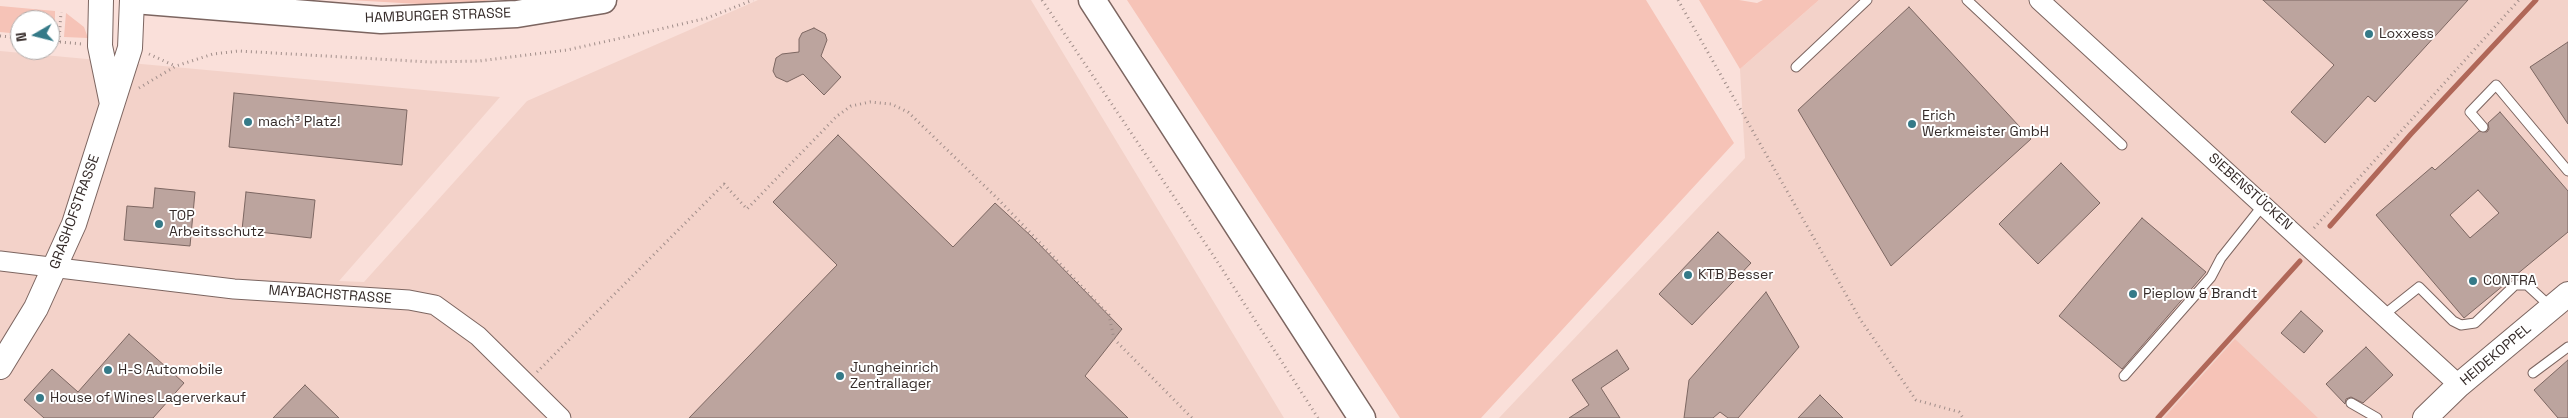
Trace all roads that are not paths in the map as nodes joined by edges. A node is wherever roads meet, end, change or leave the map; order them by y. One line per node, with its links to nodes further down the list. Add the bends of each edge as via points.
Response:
1 (101, 0): 12 (street, via 101,56)
2 (133, 0): 8 (main road, HAMBURGER STRASSE); 12 (street, GRASHOFSTRASSE, via 130,48)
3 (603, 0): 9 (main road, HAMBURGER STRASSE)
4 (1092, 0): 28 (main road)
5 (1866, 0): 11 (lane)
6 (1967, 0): 14 (lane)
7 (2039, 0): 16 (street, SIEBENSTÜCKEN)
8 (208, 3): 10 (main road, HAMBURGER STRASSE, via 381,20)
9 (571, 3): 10 (main road, HAMBURGER STRASSE)
10 (518, 7)
11 (1796, 67)
12 (112, 104): 18 (street, GRASHOFSTRASSE, via 74,224)
13 (2483, 127): 15 (lane, via 2470,112 2496,85)
14 (2122, 145)
15 (2568, 171)
16 (2264, 203): 20 (street, SIEBENSTÜCKEN); 24 (lane, via 2221,258 2211,277)
17 (0, 261): 18 (street, MAYBACHSTRASSE)
18 (56, 267): 22 (street, GRASHOFSTRASSE, via 36,308); 27 (street, MAYBACHSTRASSE, via 234,289 409,300 435,305 478,336)
19 (2560, 300): 20 (lane, via 2527,286 2515,285 2475,323 2461,325 2419,287); 25 (street, HEIDEKOPPEL)
20 (2385, 314): 25 (street, SIEBENSTÜCKEN)
21 (2568, 347): 23 (lane)
22 (0, 367)
23 (2534, 373)
24 (2124, 376)
25 (2459, 385): 30 (street, HEIDEKOPPEL)
26 (2351, 403): 29 (lane)
27 (561, 418)
28 (1362, 418)
29 (2376, 418)
30 (2425, 418)

